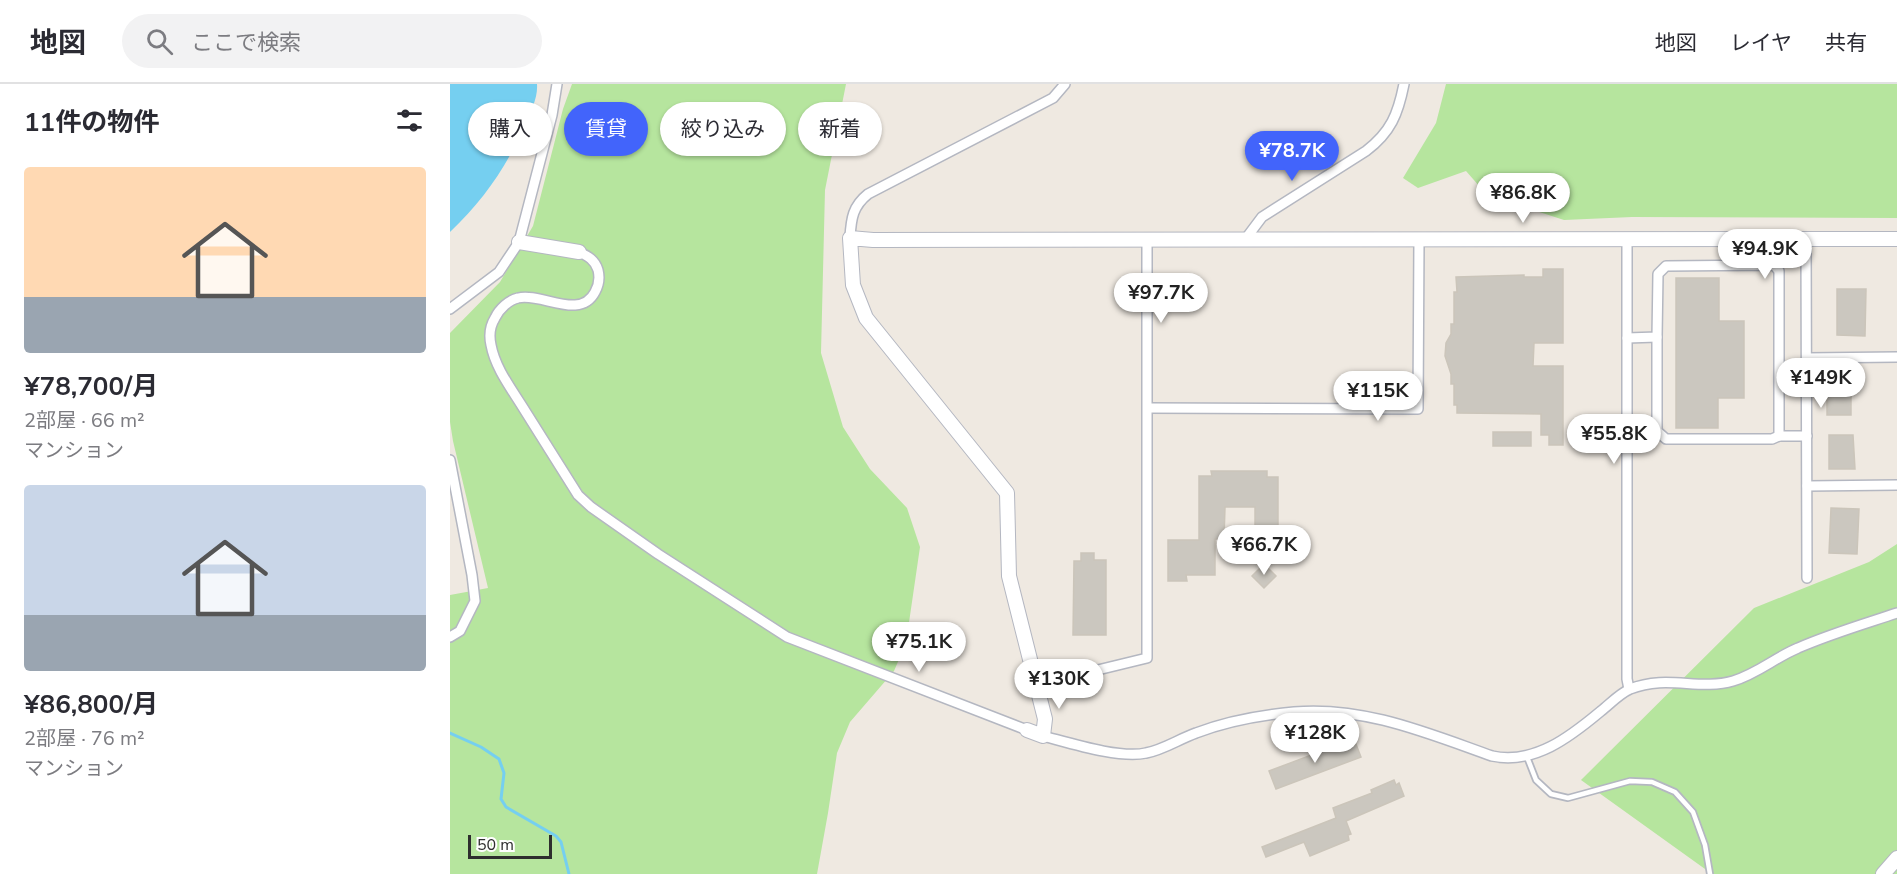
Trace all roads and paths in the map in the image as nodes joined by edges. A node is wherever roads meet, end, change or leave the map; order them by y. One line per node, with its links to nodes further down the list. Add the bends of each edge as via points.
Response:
1 (557, 84): 11 (street)
2 (1065, 84): 4 (street, via 1053,98 868,194 852,213)
3 (1404, 84): 10 (street, via 1393,123 1381,138 1262,217)
4 (850, 238): 7 (street); 27 (street, via 853,285 871,327 1007,493 1009,576)
5 (1627, 238): 8 (street); 9 (street); 14 (street)
6 (1897, 239): 9 (street)
7 (1147, 240): 10 (street); 18 (street)
8 (1419, 240): 10 (street); 18 (street, via 1418,409)
9 (1806, 240): 17 (street)
10 (1244, 241)
11 (519, 242): 12 (street); 13 (street, via 499,272)
12 (579, 252): 29 (street, via 594,262 598,274 590,300 571,305 516,298 499,311 490,337 507,382 578,495 658,554 786,637)
13 (450, 309)
14 (1627, 338): 15 (street); 28 (street)
15 (1657, 338): 19 (street, via 1658,431 1666,439); 19 (street, via 1658,274 1666,266 1774,265 1779,271)
16 (1897, 357): 17 (street)
17 (1808, 358): 20 (street)
18 (1148, 408): 27 (street, via 1147,658)
19 (1779, 436): 20 (street)
20 (1807, 436): 23 (street)
21 (450, 460): 26 (street, via 475,601 460,631)
22 (1897, 485): 23 (street)
23 (1807, 486): 24 (street)
24 (1806, 578)
25 (1897, 613): 28 (street, via 1798,648 1731,682 1707,685 1669,681)
26 (450, 637)
27 (1036, 685): 30 (street, via 1045,719)
28 (1629, 689): 31 (street, via 1572,735)
29 (1027, 730): 30 (street)
30 (1043, 736): 31 (street, via 1137,754 1233,722 1295,712 1335,712 1397,722 1492,756)
31 (1527, 757): 33 (lane, via 1536,780 1551,794 1568,798 1630,782 1652,782 1675,792 1693,812)
32 (1897, 858): 34 (street)
33 (1710, 874)
34 (1883, 874)

